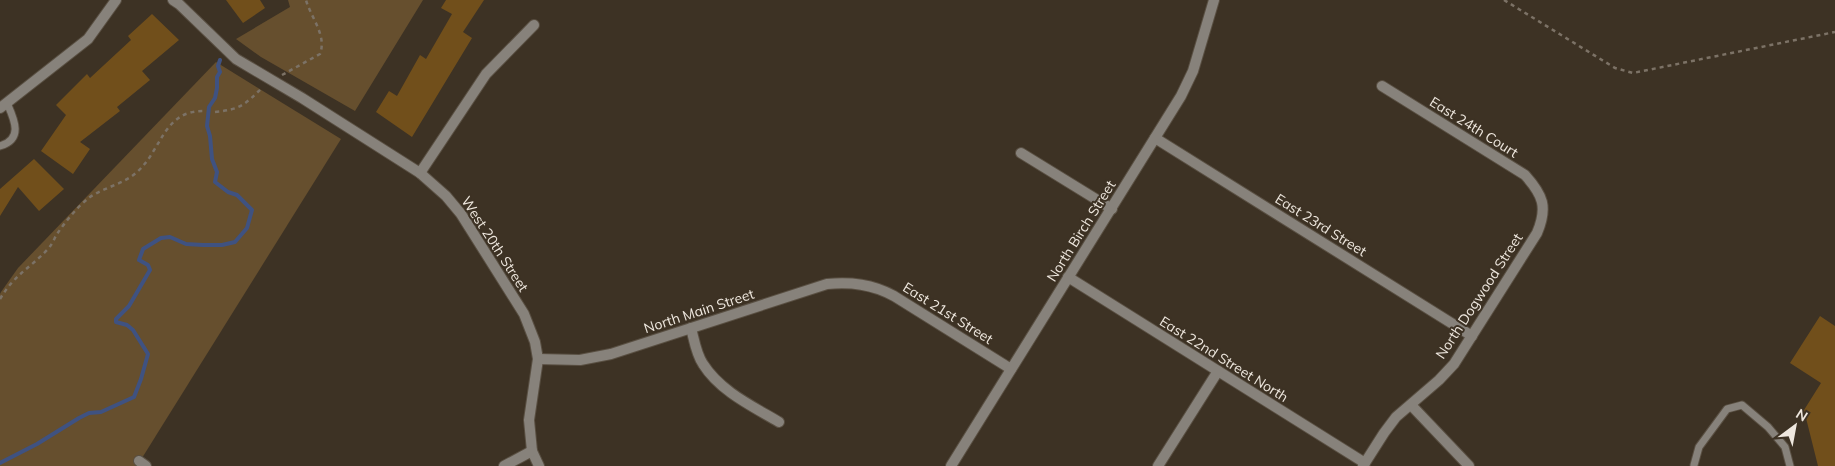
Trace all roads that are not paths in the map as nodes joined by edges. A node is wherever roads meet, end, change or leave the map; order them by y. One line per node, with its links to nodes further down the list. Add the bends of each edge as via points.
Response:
1 (116, 0): 6 (street, via 88,39)
2 (173, 0): 10 (street, West 20th Street, via 236,59)
3 (1214, 0): 7 (street, North Birch Street, via 1193,71)
4 (534, 25): 10 (street, via 486,74)
5 (1382, 86): 11 (street, East 24th Court, via 1525,175)
6 (3, 105): 8 (lane, via 13,116 16,128 8,144)
7 (1155, 138): 12 (street, North Birch Street); 16 (street, East 23rd Street)
8 (0, 146)
9 (1021, 153): 12 (street)
10 (420, 173): 17 (street, West 20th Street, via 461,214 524,314)
11 (1542, 200): 16 (street, North Dogwood Street, via 1544,209 1537,233)
12 (1112, 208): 13 (street, North Birch Street)
13 (1068, 277): 18 (street, North Birch Street); 19 (street, East 22nd Street North)
14 (868, 285): 15 (street, North Main Street, via 827,284); 18 (street, East 21st Street, via 894,296)
15 (691, 328): 17 (street, North Main Street, via 597,358); 21 (street, via 702,363 716,381 739,399)
16 (1472, 336): 20 (street, North Dogwood Street, via 1454,364)
17 (538, 359): 22 (street, via 529,420)
18 (1011, 369): 26 (street, North Birch Street)
19 (1218, 371): 23 (street, East 22nd Street North); 27 (street)
20 (1410, 405): 23 (street, North Dogwood Street, via 1384,433); 28 (street)
21 (779, 422)
22 (532, 450): 24 (street); 25 (street)
23 (1364, 465)
24 (504, 466)
25 (539, 466)
26 (951, 466)
27 (1158, 466)
28 (1469, 466)
29 (1694, 466): 30 (lane, via 1699,447 1727,409 1742,405 1768,427 1784,447)
30 (1790, 466)

